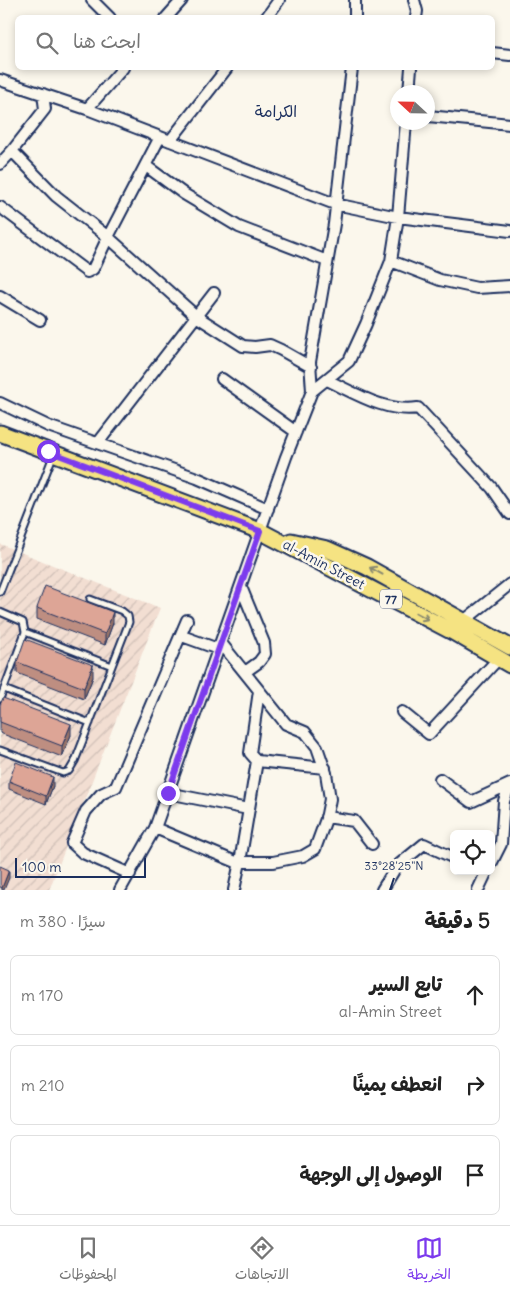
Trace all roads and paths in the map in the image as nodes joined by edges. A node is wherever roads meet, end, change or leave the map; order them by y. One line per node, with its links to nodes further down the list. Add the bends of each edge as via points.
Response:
1 (92, 0): 6 (street)
2 (182, 0): 7 (street)
3 (279, 0): 8 (street)
4 (355, 0): 9 (street)
5 (414, 0): 10 (street)
6 (107, 15)
7 (169, 15)
8 (268, 15)
9 (355, 15)
10 (416, 15)
11 (495, 53): 12 (street)
12 (510, 55)
13 (120, 70): 20 (street)
14 (225, 70): 24 (street)
15 (352, 70): 28 (street)
16 (411, 70): 18 (street)
17 (0, 80): 19 (street)
18 (410, 85)
19 (43, 94): 20 (street); 25 (street, via 45,109)
20 (87, 109): 24 (street)
21 (435, 117): 22 (street)
22 (510, 124)
23 (405, 130): 30 (street)
24 (165, 139): 27 (street); 28 (street)
25 (12, 151): 26 (street); 32 (street, via 56,196)
26 (0, 164)
27 (146, 166): 32 (street); 33 (street, via 184,194 239,227)
28 (335, 204): 30 (street); 33 (street)
29 (0, 207): 32 (street, via 87,272 93,269)
30 (398, 217): 31 (street); 34 (street)
31 (510, 231)
32 (108, 237): 38 (street)
33 (328, 261): 40 (street)
34 (391, 261): 35 (street, via 440,280 477,288); 42 (street, via 349,361)
35 (510, 286)
36 (214, 293): 38 (street)
37 (0, 296): 39 (street)
38 (196, 316): 40 (street, via 242,346 270,345); 47 (street)
39 (40, 320)
40 (311, 367): 43 (street)
41 (222, 379): 45 (street)
42 (327, 380): 43 (street); 50 (street, via 391,408 418,408 492,488)
43 (312, 391): 45 (street)
44 (0, 403): 47 (street, via 48,426)
45 (296, 432): 49 (street)
46 (0, 433): 48 (main road, al-Amin Street / 77)
47 (98, 444): 49 (street, via 197,478)
48 (54, 453): 51 (main road, al-Amin Street / 77); 54 (lane)
49 (268, 509): 51 (street)
50 (510, 514)
51 (265, 534): 53 (street); 58 (main road, al-Amin Street / 77, one-way to 51, via 327,549); 60 (main road, al-Amin Street / 77, one-way to 60)
52 (510, 584): 58 (street)
53 (241, 587): 62 (street); 66 (street, via 264,643 265,654)
54 (0, 592)
55 (90, 599): 65 (lane, via 128,616 129,622)
56 (0, 612): 59 (lane, via 23,622)
57 (187, 620): 61 (street)
58 (464, 620): 60 (street); 63 (main road, al-Amin Street / 77)
59 (25, 632): 65 (lane); 67 (lane)
60 (453, 632): 64 (main road, al-Amin Street / 77)
61 (182, 636): 62 (street); 86 (street, via 116,787 101,794 86,811 72,843 83,853)
62 (220, 646): 66 (street); 77 (street)
63 (510, 647)
64 (504, 662): 70 (street, via 429,734)
65 (112, 666): 71 (lane)
66 (245, 672): 68 (street)
67 (4, 689): 69 (lane); 71 (lane)
68 (259, 690): 73 (street, via 250,753); 74 (street, via 286,724 305,732 317,747)
69 (0, 699)
70 (402, 712)
71 (90, 723): 72 (lane, via 75,761 69,771 63,773)
72 (0, 750)
73 (257, 761): 74 (street); 78 (street)
74 (324, 768): 79 (street, via 330,799)
75 (440, 779): 76 (street, via 471,802)
76 (510, 784): 82 (street, via 504,800)
77 (168, 793): 78 (street); 80 (street)
78 (248, 809): 85 (street)
79 (326, 817): 81 (street, via 354,821); 85 (street, via 315,849 303,856 273,862)
80 (155, 828): 85 (street); 86 (street)
81 (372, 844)
82 (506, 846): 84 (street)
83 (450, 856): 90 (street, via 424,844 396,867)
84 (495, 860)
85 (240, 862): 89 (street)
86 (130, 874): 88 (street)
87 (485, 875): 91 (street)
88 (120, 890)
89 (234, 890)
90 (382, 890)
91 (478, 890)

